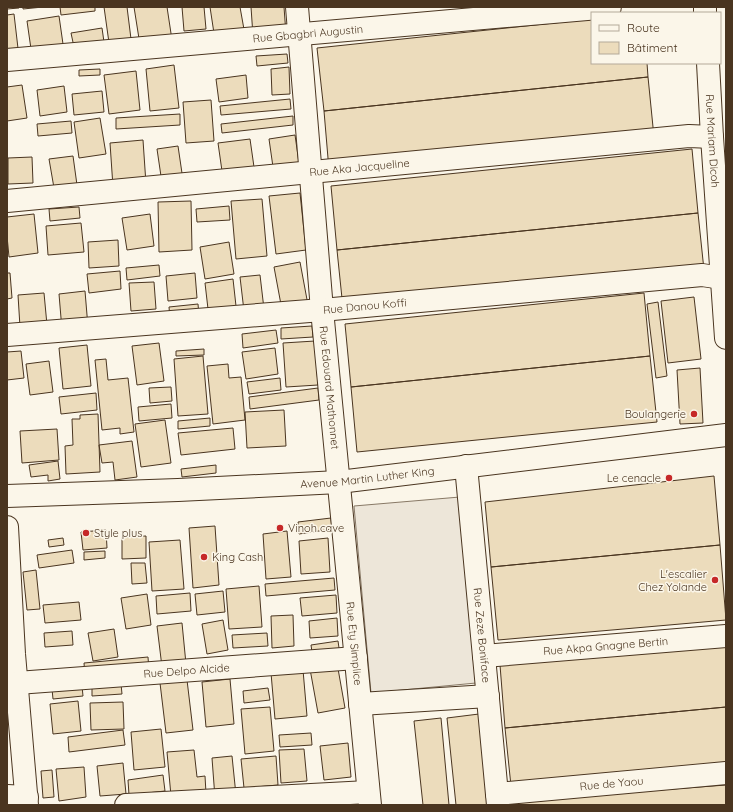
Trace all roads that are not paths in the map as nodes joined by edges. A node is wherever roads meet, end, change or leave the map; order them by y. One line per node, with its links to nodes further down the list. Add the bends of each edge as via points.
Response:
1 (298, 7): 3 (street, Rue Edouard Mathonnet)
2 (610, 7): 3 (street, Rue Gbagbri Augustin)
3 (300, 33): 4 (street, Rue Gbagbri Augustin); 7 (street, Rue Edouard Mathonnet)
4 (7, 60)
5 (714, 76): 6 (street, Rue Mariam Dicoh)
6 (712, 137): 7 (street, Rue Aka Jacqueline, via 688,136); 9 (street, Rue Mariam Dicoh)
7 (312, 172): 8 (street, Rue Aka Jacqueline); 10 (street, Rue Edouard Mathonnet)
8 (7, 201)
9 (722, 278): 10 (street, Rue Danou Koffi, via 702,275); 12 (street, Rue Mariam Dicoh)
10 (322, 310): 11 (street, Rue Danou Koffi); 15 (street, Rue Edouard Mathonnet)
11 (7, 335)
12 (726, 338)
13 (726, 435): 14 (street, Avenue Martin Luther King)
14 (466, 466): 15 (street, Avenue Martin Luther King); 20 (street, Rue Zeze Boniface)
15 (339, 482): 16 (street, Avenue Martin Luther King); 21 (street, Rue Ety Simplice)
16 (7, 496)
17 (7, 527): 19 (street)
18 (726, 636): 20 (street, Rue Akpa Gnagne Bertin)
19 (10, 654): 22 (street)
20 (484, 656): 23 (street, Rue Zeze Boniface)
21 (356, 658): 22 (street, Rue Delpo Alcide); 24 (street, Rue Ety Simplice)
22 (17, 683): 27 (street)
23 (488, 696): 24 (street); 28 (street, Rue Zeze Boniface)
24 (360, 704): 26 (street, Rue Ety Simplice)
25 (726, 773): 28 (street, Rue de Yaou)
26 (369, 798): 29 (street)
27 (20, 799)
28 (497, 799)
29 (126, 805)

